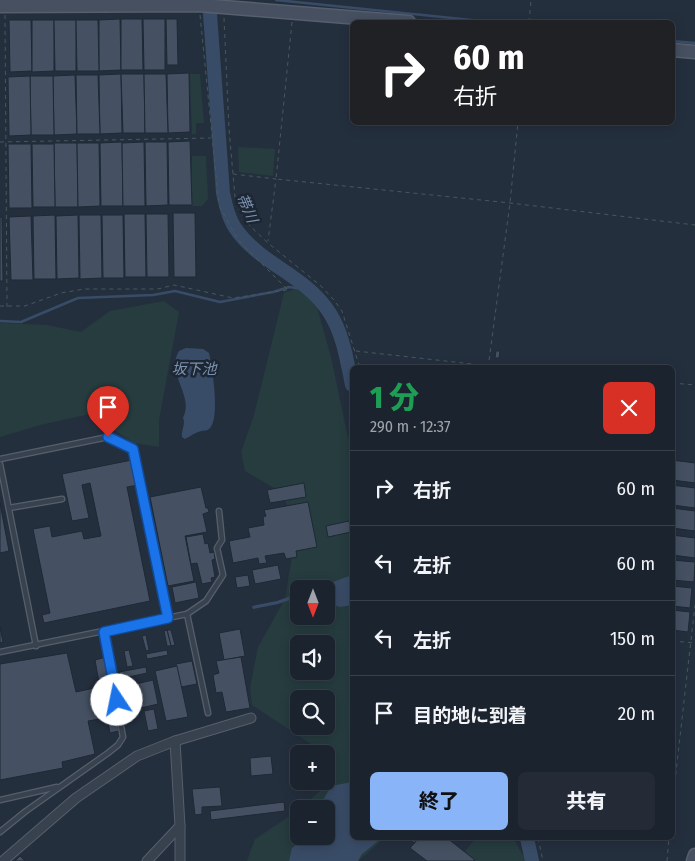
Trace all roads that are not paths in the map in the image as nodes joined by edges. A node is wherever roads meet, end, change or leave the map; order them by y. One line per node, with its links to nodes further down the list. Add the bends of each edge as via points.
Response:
1 (3, 6): 2 (street, via 201,5)
2 (386, 20)
3 (675, 50): 4 (street)
4 (695, 52)
5 (0, 459): 11 (lane, via 108,437 133,449)
6 (0, 464): 8 (lane)
7 (62, 499): 8 (lane)
8 (9, 508): 13 (lane)
9 (219, 511): 10 (lane, via 222,540 217,548 223,575 206,601)
10 (188, 614): 11 (lane); 15 (lane)
11 (168, 618): 12 (lane)
12 (104, 632): 13 (lane); 18 (lane, via 123,737 108,753)
13 (36, 646): 14 (lane)
14 (0, 652)
15 (208, 713)
16 (251, 718): 17 (street)
17 (175, 742): 20 (street); 23 (street, via 137,756 76,798)
18 (61, 786): 19 (lane); 21 (lane)
19 (0, 800)
20 (180, 826): 24 (street); 25 (street)
21 (0, 832)
22 (695, 856): 26 (street)
23 (4, 861)
24 (147, 861)
25 (180, 861)
26 (693, 861)

